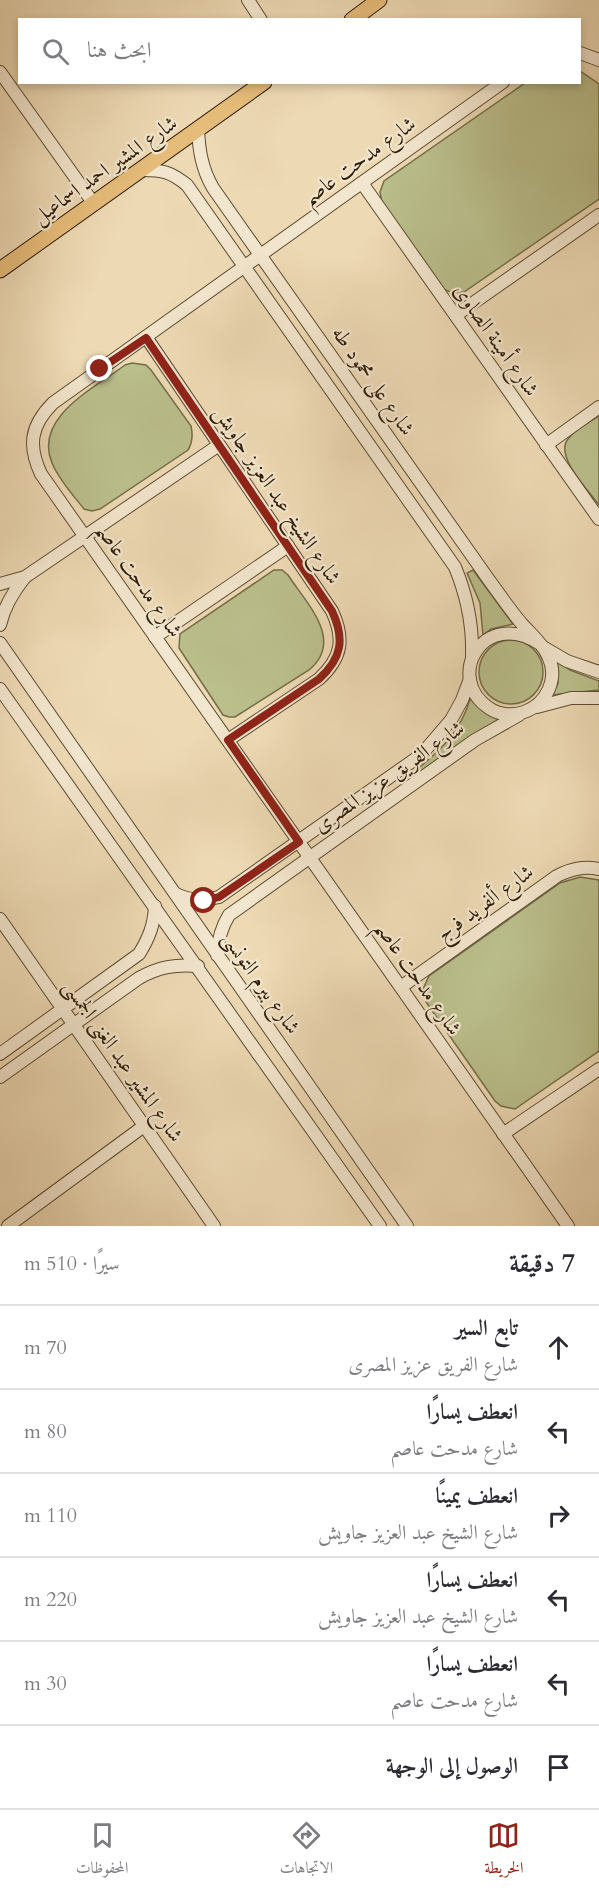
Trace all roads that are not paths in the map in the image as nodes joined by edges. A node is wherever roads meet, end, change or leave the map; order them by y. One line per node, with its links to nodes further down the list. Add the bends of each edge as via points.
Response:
1 (248, 0): 3 (street)
2 (379, 0): 4 (main road)
3 (260, 18)
4 (355, 18)
5 (581, 54): 6 (street)
6 (599, 60)
7 (0, 72): 13 (street)
8 (261, 84): 10 (main road, شارع المشير احمد اسماعيل)
9 (500, 84): 12 (street, شارع مدحت عاصم)
10 (198, 129): 11 (main road, شارع المشير احمد اسماعيل); 15 (street, شارع على محمود طه, via 206,176)
11 (142, 170): 13 (main road, شارع المشير احمد اسماعيل); 16 (street, شارع على محمود طه, via 161,170 187,185)
12 (362, 183): 15 (street, شارع مدحت عاصم); 18 (street, شارع أمينة الصاوى)
13 (94, 204): 17 (main road, شارع المشير احمد اسماعيل)
14 (599, 215): 18 (street)
15 (261, 256): 16 (street, شارع مدحت عاصم); 31 (street, شارع على محمود طه, via 494,587)
16 (245, 267): 19 (street, شارع مدحت عاصم); 32 (street, شارع على محمود طه, via 455,567 470,612)
17 (0, 270)
18 (456, 315): 22 (street, شارع أمينة الصاوى)
19 (146, 338): 21 (street, شارع الشيخ عبد العزيز جاويش); 24 (street, شارع مدحت عاصم, via 53,403 35,427 34,459)
20 (599, 407): 22 (street)
21 (219, 444): 24 (street); 25 (street, شارع الشيخ عبد العزيز جاويش)
22 (546, 445): 23 (street, شارع أمينة الصاوى)
23 (599, 519)
24 (84, 536): 26 (street); 29 (street, شارع مدحت عاصم)
25 (288, 546): 29 (street); 38 (street, شارع الشيخ عبد العزيز جاويش, via 336,618 341,640 338,655 319,679)
26 (25, 577): 27 (street); 28 (street, via 10,599)
27 (0, 584)
28 (0, 625)
29 (155, 637): 38 (street, شارع مدحت عاصم)
30 (0, 643): 42 (street, شارع بيرم التونسى)
31 (541, 645): 32 (street, via 526,635 510,632 480,645); 33 (street, via 567,661); 37 (street, via 549,656 552,680 542,701)
32 (472, 659): 34 (street)
33 (599, 672)
34 (470, 679): 37 (street, via 482,704 507,715); 39 (street, شارع الفريق عزيز المصرى, via 451,720 422,756)
35 (0, 689): 43 (street, شارع بيرم التونسى)
36 (599, 698): 37 (street, شارع الفريق عزيز المصرى, via 571,698)
37 (527, 711): 40 (street, شارع الفريق عزيز المصرى, via 475,740)
38 (228, 740): 39 (street, شارع مدحت عاصم)
39 (299, 842): 40 (street, شارع مدحت عاصم); 42 (street, شارع الفريق عزيز المصرى, via 219,897 188,900)
40 (310, 857): 45 (street, شارع الفريق عزيز المصرى, via 229,915 218,940); 47 (street, شارع مدحت عاصم)
41 (599, 869): 47 (street, شارع ألفريد فرج, via 571,869 557,876)
42 (174, 893): 45 (street, شارع بيرم التونسى)
43 (155, 906): 46 (street, شارع بيرم التونسى); 48 (street, via 154,923 139,954)
44 (0, 919): 48 (street, شارع المشير عبد الغنى الجمسى)
45 (217, 955): 55 (street, شارع بيرم التونسى)
46 (198, 966): 49 (street, via 167,966 152,971); 56 (street, شارع بيرم التونسى)
47 (401, 987): 54 (street, شارع مدحت عاصم)
48 (63, 1010): 49 (street, شارع المشير عبد الغنى الجمسى); 50 (street)
49 (73, 1024): 52 (street); 53 (street, شارع المشير عبد الغنى الجمسى)
50 (0, 1054)
51 (599, 1069): 54 (street)
52 (0, 1077)
53 (144, 1126): 57 (street); 58 (street, شارع المشير عبد الغنى الجمسى)
54 (503, 1134): 61 (street, شارع مدحت عاصم)
55 (356, 1153): 56 (street); 60 (street, شارع بيرم التونسى)
56 (338, 1165): 59 (street, شارع بيرم التونسى)
57 (8, 1226)
58 (214, 1226)
59 (380, 1226)
60 (407, 1226)
61 (568, 1226)

